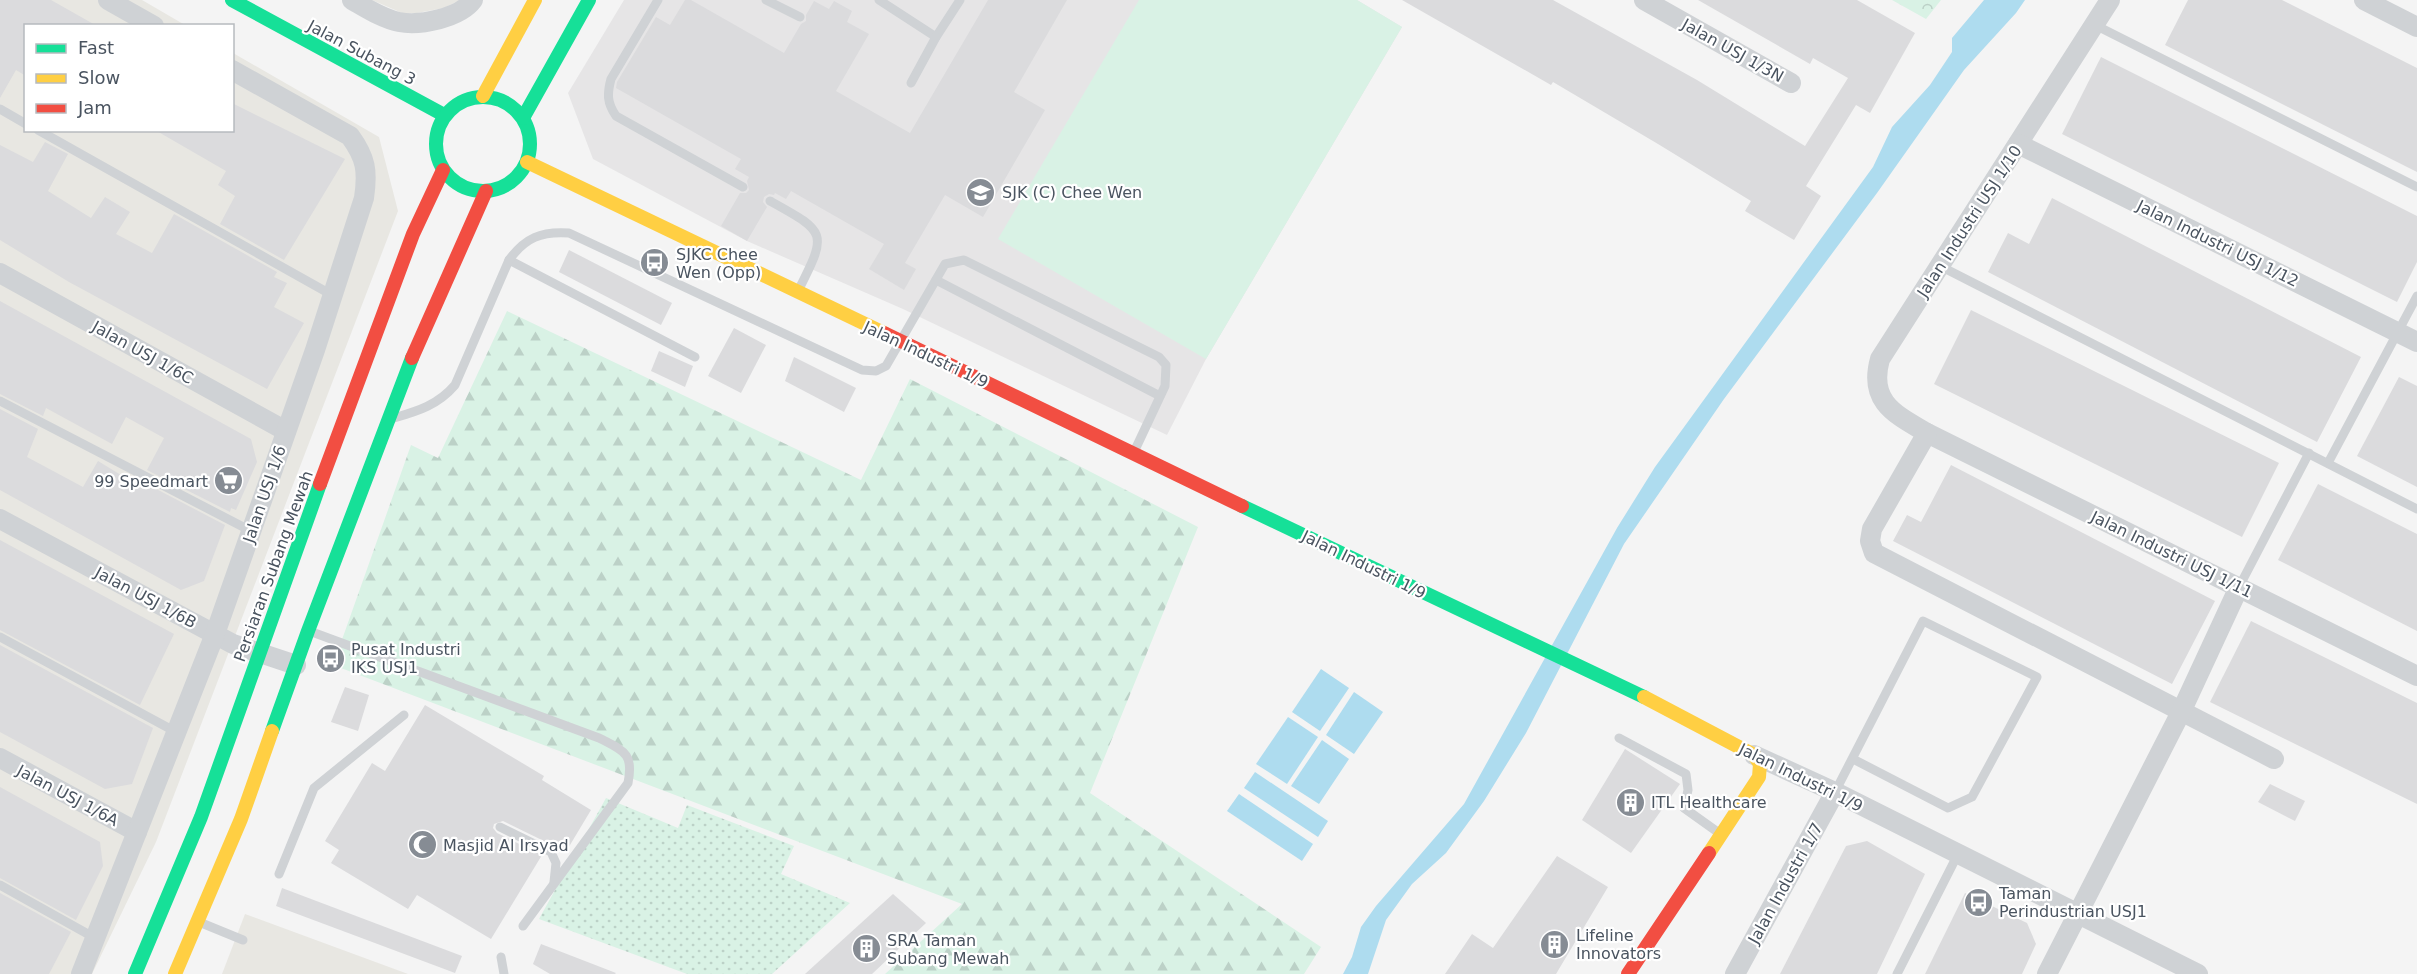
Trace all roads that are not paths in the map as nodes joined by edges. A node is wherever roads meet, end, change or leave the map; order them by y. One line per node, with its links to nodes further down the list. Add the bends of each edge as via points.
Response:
1 (108, 0): 15 (street)
2 (232, 0): 24 (main road, Jalan Subang 3)
3 (352, 0): 4 (street, via 399,22 447,17 468,7)
4 (473, 0)
5 (535, 0): 22 (main road)
6 (588, 0): 25 (main road)
7 (658, 0): 31 (lane, via 611,80 609,105 616,117)
8 (766, 0): 14 (lane)
9 (879, 0): 18 (lane)
10 (960, 0): 18 (lane)
11 (1644, 0): 21 (street, Jalan USJ 1/3N)
12 (2110, 0): 16 (street, Jalan Industri USJ 1/10)
13 (2364, 0): 17 (street)
14 (800, 17)
15 (150, 24)
16 (2095, 25): 28 (street, Jalan Industri USJ 1/10); 32 (lane)
17 (2417, 27)
18 (936, 37): 20 (lane)
19 (234, 71): 40 (street, Jalan USJ 1/6, via 350,136 362,152 367,176 364,198)
20 (911, 83)
21 (1791, 83)
22 (483, 96): 24 (main road, via 461,101); 25 (main road, via 506,102)
23 (0, 109): 26 (lane)
24 (444, 116): 30 (main road, via 435,143)
25 (523, 117): 29 (main road, via 530,139)
26 (24, 123)
27 (42, 132): 40 (lane)
28 (2018, 144): 36 (street, Jalan Industri USJ 1/10); 42 (street, Jalan Industri USJ 1/12)
29 (527, 162): 33 (main road, via 511,182); 39 (main road, Jalan Industri 1/9)
30 (444, 170): 33 (main road, via 462,186); 61 (main road, Persiaran Subang Mewah, via 413,234)
31 (743, 187)
32 (2417, 187)
33 (486, 191): 48 (main road)
34 (770, 201): 39 (lane, via 808,222 815,232 819,246)
35 (509, 260): 43 (lane, via 533,236 552,231 569,233 862,370 876,371 886,366); 45 (lane); 48 (lane, via 454,385 445,397)
36 (1940, 266): 50 (street, Jalan Industri USJ 1/10, via 1880,359 1876,375 1877,388 1893,412); 52 (lane)
37 (0, 273): 49 (street, Jalan USJ 1/6C)
38 (936, 280): 43 (lane); 46 (lane); 46 (lane, via 945,264 964,260 1159,357 1166,365)
39 (797, 292): 43 (main road, Jalan Industri 1/9)
40 (332, 295): 49 (street, Jalan USJ 1/6)
41 (2417, 296): 42 (lane)
42 (2398, 332): 44 (street, Jalan Industri USJ 1/12); 53 (lane)
43 (900, 341): 51 (main road, Jalan Industri 1/9)
44 (2417, 342)
45 (695, 357)
46 (1160, 396): 51 (lane)
47 (0, 401): 56 (lane)
48 (388, 420): 58 (main road)
49 (286, 431): 56 (street, Jalan USJ 1/6)
50 (1927, 433): 57 (street, Jalan Industri USJ 1/11); 64 (street, via 1872,529 1874,553)
51 (1134, 452): 68 (main road, Jalan Industri 1/9, via 1624,687)
52 (2309, 453): 53 (lane); 57 (lane)
53 (2328, 463): 54 (lane)
54 (2417, 509)
55 (0, 519): 59 (street, Jalan USJ 1/6B)
56 (251, 531): 59 (street, Jalan USJ 1/6)
57 (2239, 587): 63 (street, Jalan Industri USJ 1/11); 64 (street)
58 (308, 631): 62 (main road); 79 (lane, via 625,751 631,765 628,783)
59 (215, 634): 61 (street, Jalan USJ 1/6B); 66 (street, Jalan USJ 1/6)
60 (0, 637): 66 (lane)
61 (259, 654): 62 (street, Jalan USJ 1/6B); 87 (main road, Persiaran Subang Mewah, via 201,817)
62 (296, 665): 81 (main road, via 241,819)
63 (2417, 676)
64 (2181, 712): 71 (street); 80 (street)
65 (404, 715): 77 (lane, via 314,788)
66 (176, 732): 74 (street, Jalan USJ 1/6)
67 (1619, 738): 75 (lane, via 1686,774 1688,790 1683,808)
68 (1754, 754): 72 (street, Jalan Industri 1/9); 75 (main road, via 1760,764 1759,777)
69 (0, 758): 74 (street, Jalan USJ 1/6A)
70 (1853, 759): 70 (lane, via 1948,807 1972,797 2037,677 1923,621); 72 (lane)
71 (2274, 759)
72 (1835, 792): 76 (street, Jalan Industri 1/9); 91 (street, Jalan Industri 1/7)
73 (500, 827): 79 (lane, via 551,852 556,863)
74 (137, 832): 83 (street, Jalan USJ 1/6)
75 (1721, 834): 90 (main road)
76 (1958, 854): 80 (street, Jalan Industri 1/9); 92 (lane)
77 (279, 874)
78 (0, 885): 83 (lane)
79 (554, 885): 82 (lane)
80 (2076, 912): 93 (street); 94 (street, Jalan Industri 1/9)
81 (197, 921): 84 (lane); 88 (main road)
82 (523, 926)
83 (95, 938): 86 (street, Jalan USJ 1/6)
84 (243, 940)
85 (501, 957): 89 (lane)
86 (81, 974)
87 (135, 974)
88 (175, 974)
89 (504, 974)
90 (1628, 974)
91 (1735, 974)
92 (1897, 974)
93 (2047, 974)
94 (2198, 974)

